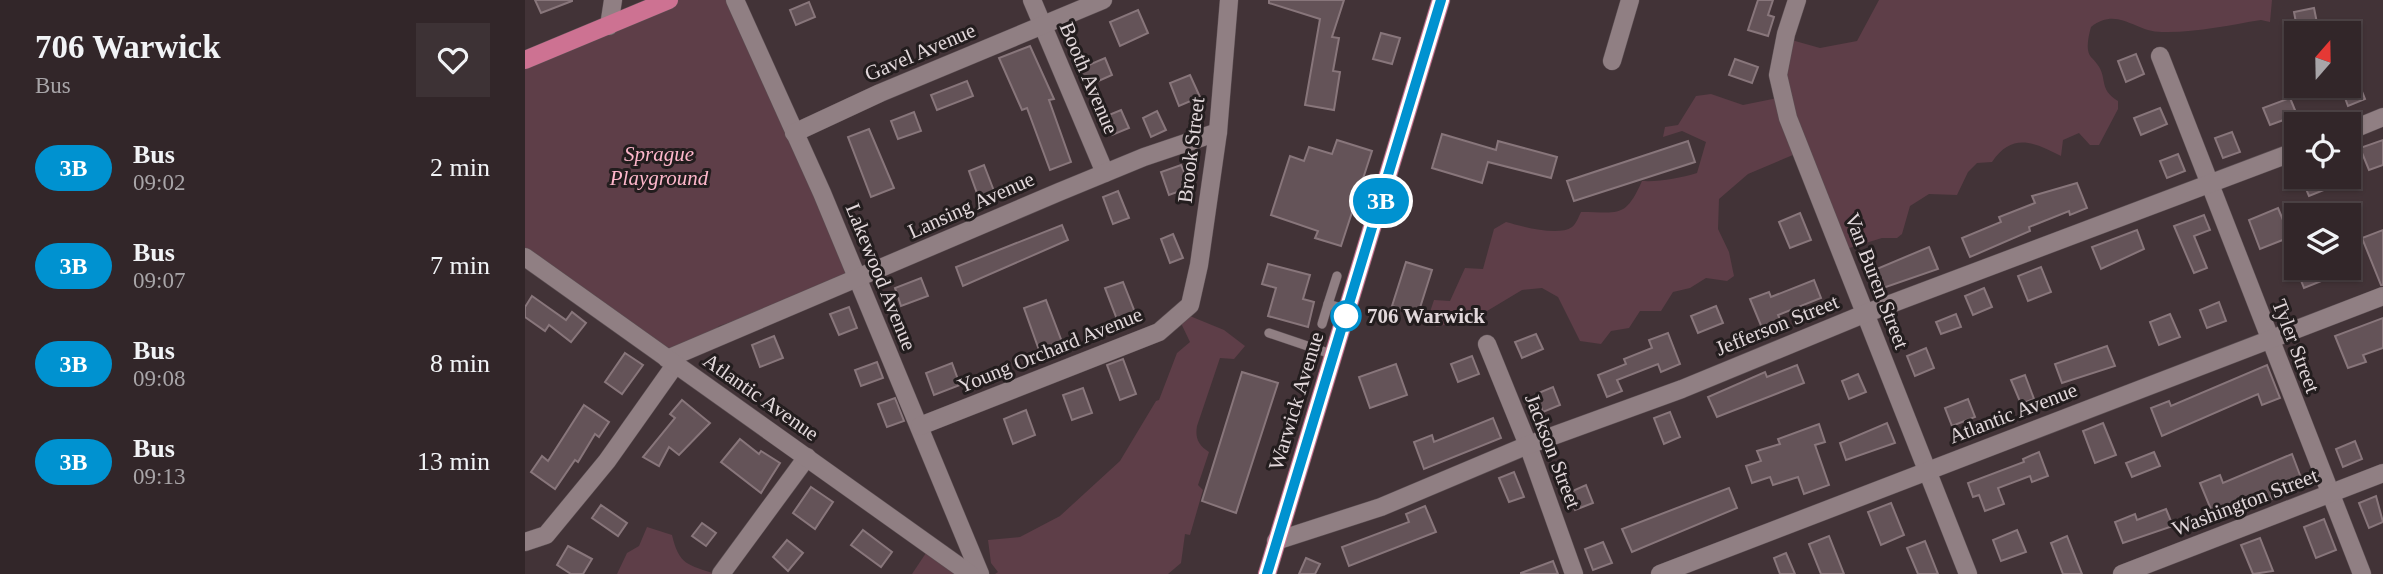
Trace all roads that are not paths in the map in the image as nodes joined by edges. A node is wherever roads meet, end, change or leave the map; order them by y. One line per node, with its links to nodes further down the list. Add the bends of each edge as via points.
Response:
1 (613, 0): 11 (street)
2 (669, 0): 11 (main road)
3 (736, 0): 18 (street, Lakewood Avenue)
4 (1032, 0): 10 (street, Booth Avenue)
5 (1103, 0): 10 (street, Gavel Avenue)
6 (1229, 0): 17 (street, Brook Street)
7 (1441, 0): 28 (main road, Warwick Avenue)
8 (1630, 0): 14 (street)
9 (1797, 0): 29 (street, Van Buren Street, via 1778,75 1808,174)
10 (1042, 25): 18 (street, Gavel Avenue); 20 (street, Booth Avenue)
11 (609, 26): 13 (main road)
12 (2160, 56): 21 (street, Tyler Street)
13 (525, 60)
14 (1612, 61)
15 (2383, 117): 16 (street)
16 (2361, 126)
17 (1218, 132): 20 (street, Lansing Avenue); 27 (street, Brook Street)
18 (794, 133): 24 (street, Lakewood Avenue)
19 (2284, 156): 21 (street, Jefferson Street)
20 (1105, 173): 24 (street, Lansing Avenue)
21 (2210, 185): 29 (street, Jefferson Street); 32 (street, Tyler Street)
22 (525, 257): 35 (street, Atlantic Avenue)
23 (1337, 276): 26 (lane)
24 (857, 280): 35 (street, Lansing Avenue); 36 (street, Lakewood Avenue)
25 (2383, 296): 32 (street, Atlantic Avenue)
26 (1328, 304): 28 (lane); 30 (lane)
27 (1190, 305): 36 (street, Young Orchard Avenue, via 1159,332)
28 (1348, 310): 34 (main road, Warwick Avenue)
29 (1864, 314): 37 (street, Jefferson Street, via 1682,389); 39 (street, Van Buren Street)
30 (1322, 324)
31 (1269, 333): 34 (lane)
32 (2269, 338): 39 (street, Atlantic Avenue); 41 (street, Tyler Street)
33 (1487, 344): 37 (street, Jackson Street)
34 (1334, 355): 42 (main road, Warwick Avenue)
35 (671, 362): 38 (street, Atlantic Avenue); 43 (street, via 607,461 546,535)
36 (920, 426): 46 (street, Lakewood Avenue)
37 (1528, 444): 42 (street, Jefferson Street, via 1381,507); 48 (street, Jackson Street)
38 (807, 457): 44 (street); 45 (street, Atlantic Avenue)
39 (1926, 471): 49 (street, Atlantic Avenue); 50 (street, Van Buren Street)
40 (2383, 473): 41 (street, Washington Street)
41 (2329, 494): 51 (street, Washington Street); 52 (street, Tyler Street)
42 (1276, 541): 47 (main road, Warwick Avenue)
43 (525, 542)
44 (721, 574)
45 (970, 574)
46 (980, 574)
47 (1267, 574)
48 (1574, 574)
49 (1660, 574)
50 (1968, 574)
51 (2122, 574)
52 (2361, 574)

